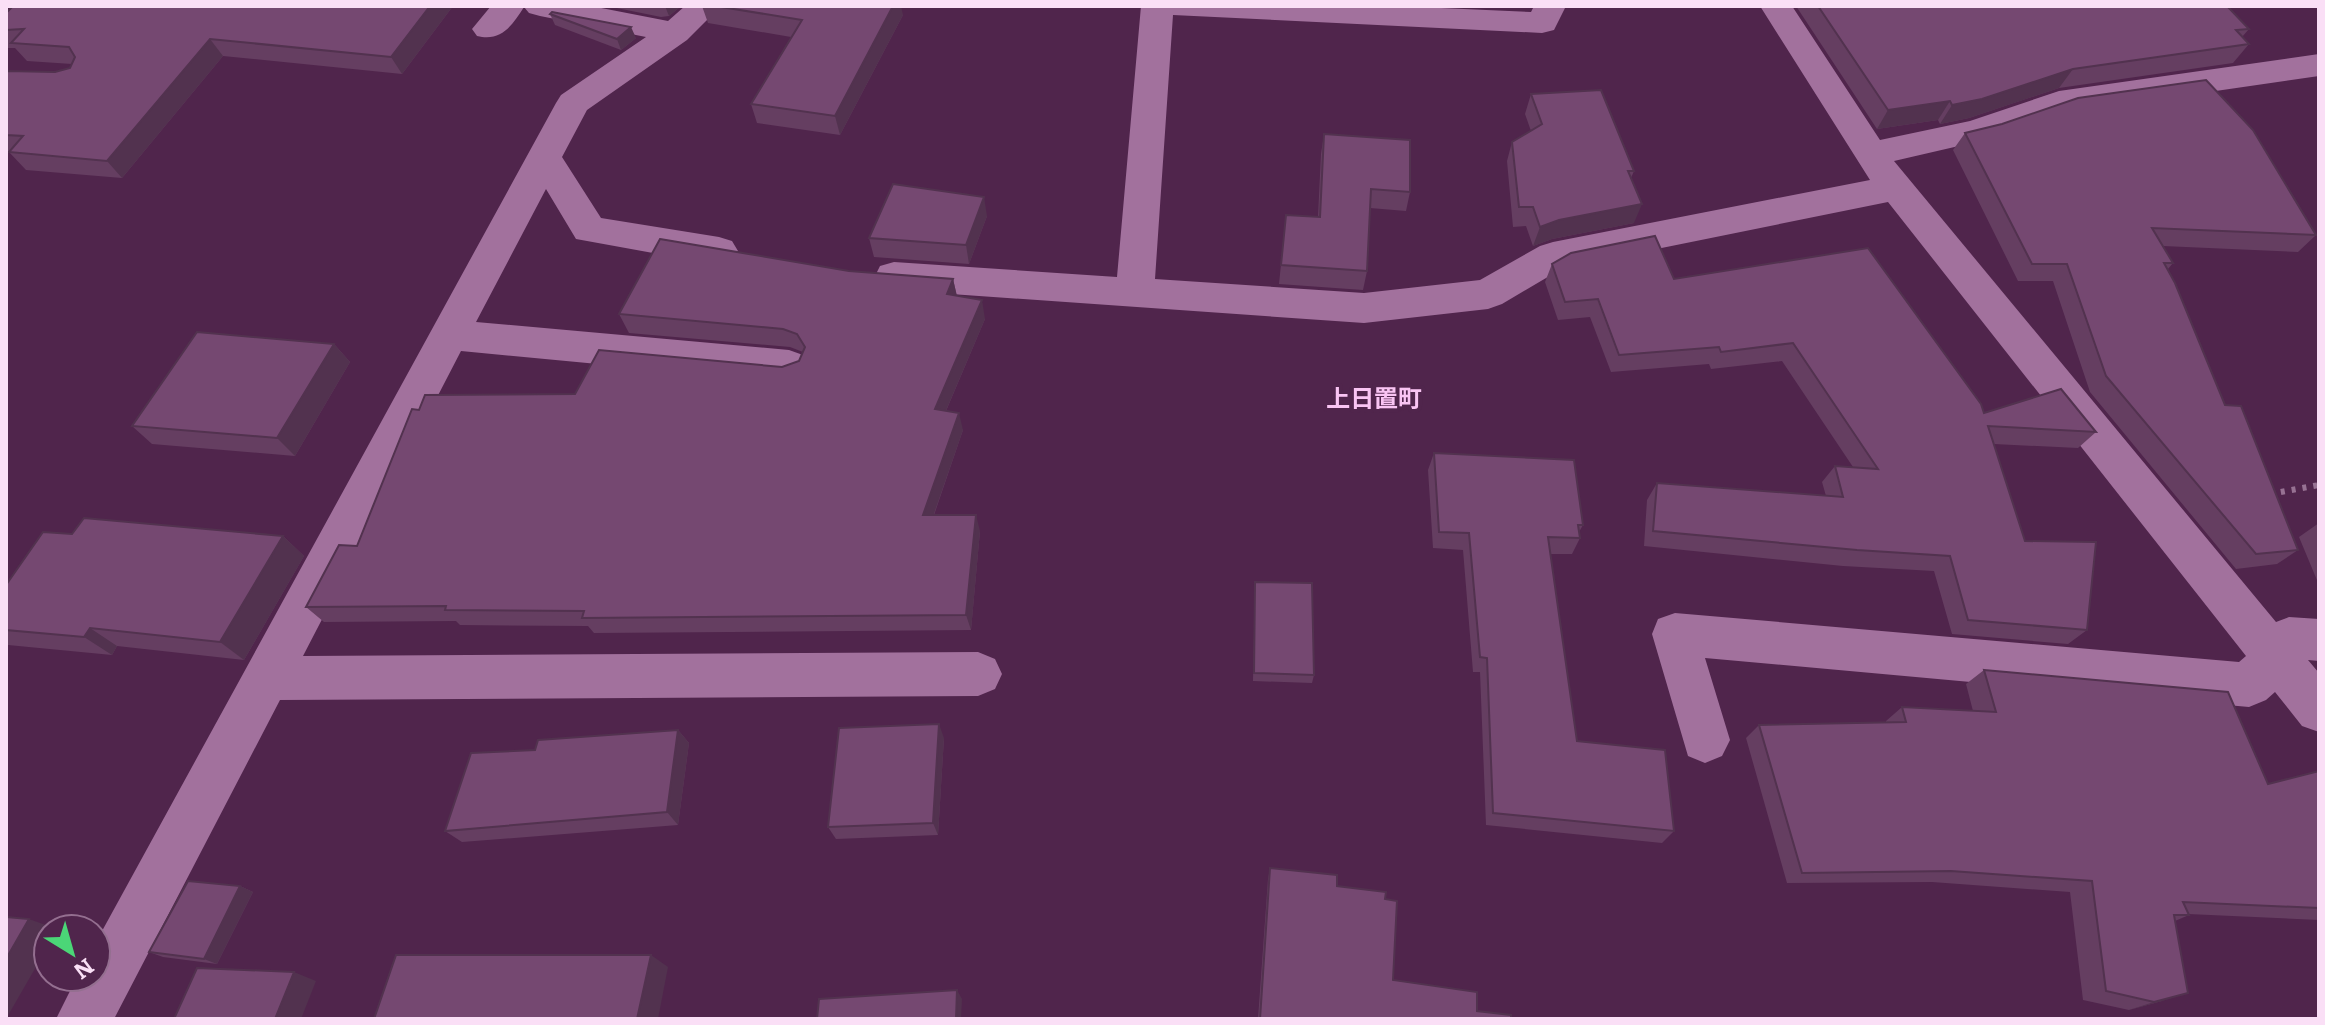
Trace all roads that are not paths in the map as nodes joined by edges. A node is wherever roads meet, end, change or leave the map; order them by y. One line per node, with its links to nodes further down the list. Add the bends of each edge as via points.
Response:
1 (540, 6): 6 (street)
2 (1157, 6): 13 (street)
3 (1177, 6): 4 (street, via 1542,23)
4 (1550, 6)
5 (1776, 6): 8 (street)
6 (690, 20): 9 (street, via 573,103)
7 (2319, 65): 8 (street, via 2059,102 1977,131)
8 (1872, 154): 10 (street)
9 (544, 157): 11 (street, via 589,229); 14 (street)
10 (1896, 188): 13 (street, via 1553,256 1488,294 1364,308); 17 (street)
11 (761, 258)
12 (855, 273): 13 (street)
13 (1135, 294)
14 (449, 335): 15 (street); 19 (street)
15 (789, 366)
16 (2319, 640): 17 (street, via 2289,638)
17 (2276, 658): 20 (street); 21 (street, via 2249,685 1675,634)
18 (978, 674): 19 (street)
19 (266, 678): 22 (street)
20 (2319, 710)
21 (1705, 740)
22 (84, 1019)

